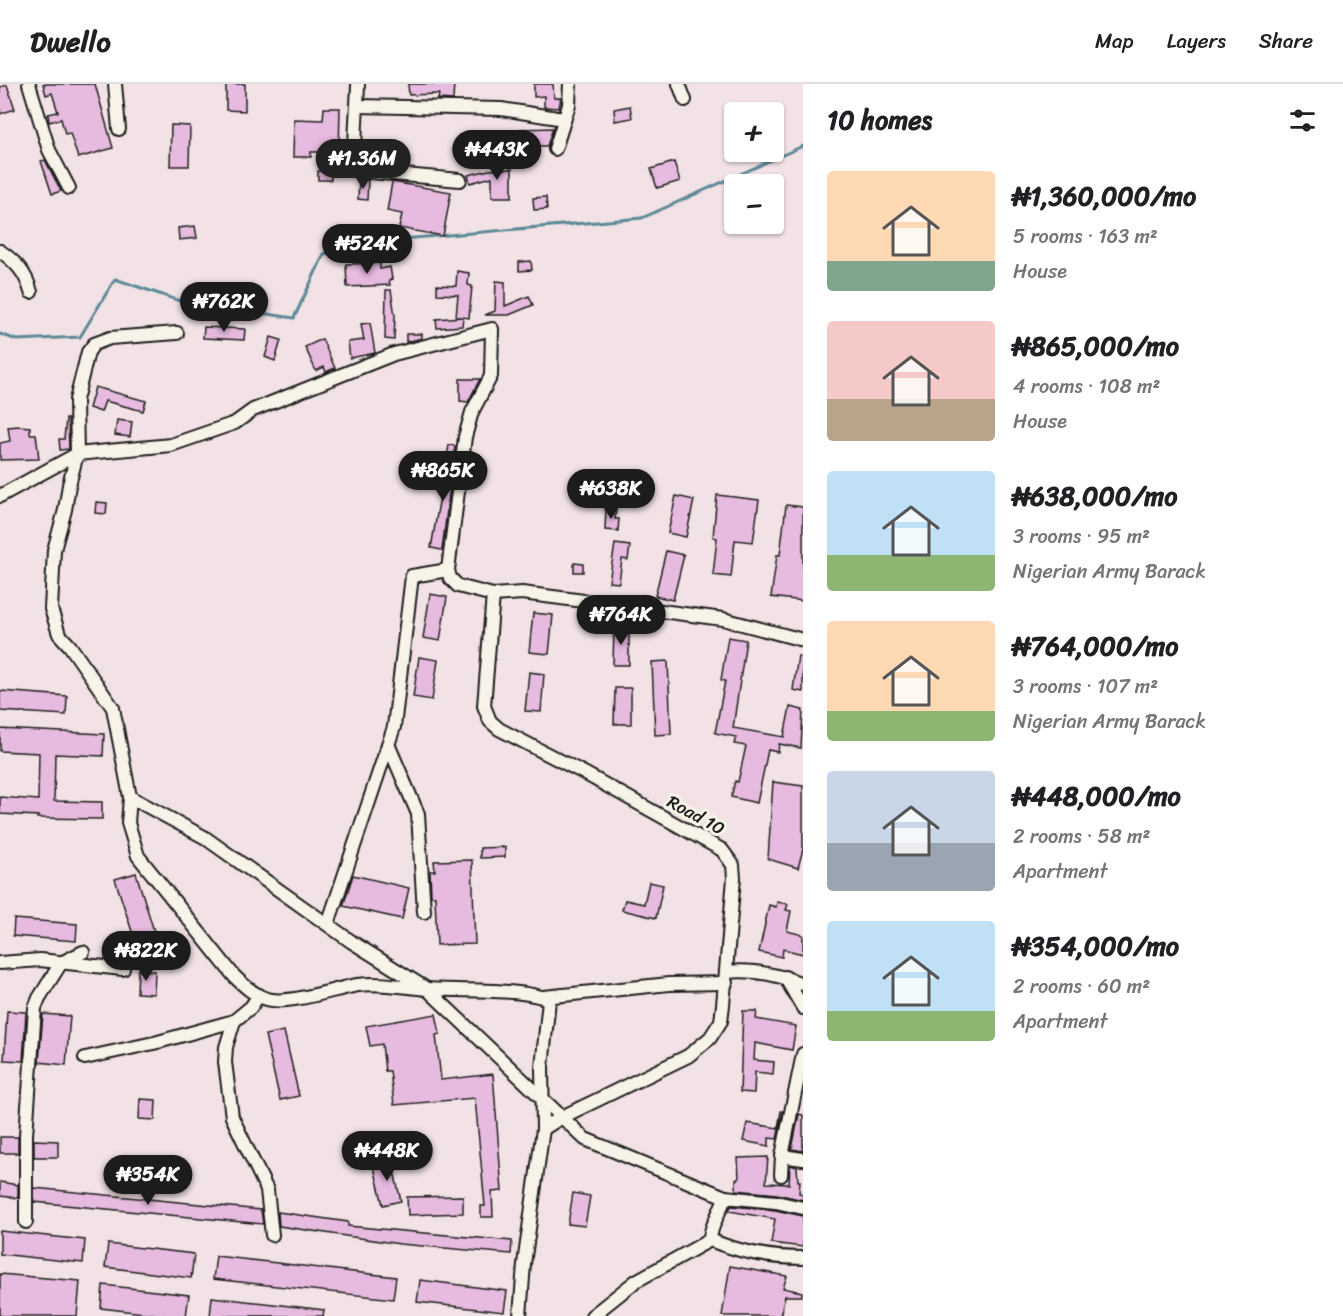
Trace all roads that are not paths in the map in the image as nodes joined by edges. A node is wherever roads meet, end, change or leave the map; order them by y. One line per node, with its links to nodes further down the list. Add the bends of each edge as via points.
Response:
1 (29, 84): 12 (street, via 49,150)
2 (116, 84): 9 (street)
3 (358, 84): 7 (street)
4 (570, 84): 8 (street)
5 (679, 84): 6 (street)
6 (685, 100)
7 (357, 106): 8 (street, via 501,109); 11 (street, via 356,156 361,170)
8 (564, 119): 10 (street)
9 (119, 129)
10 (555, 149)
11 (460, 180)
12 (69, 188)
13 (0, 251): 14 (street, via 27,278)
14 (31, 292)
15 (177, 333): 16 (street, via 110,338 90,348 76,400)
16 (77, 454): 17 (street); 18 (street, via 171,445 235,423 253,410 394,354 492,329 491,376 472,412 465,437); 22 (street, via 54,550 51,609 59,634 113,708)
17 (0, 496)
18 (448, 570): 19 (street, via 458,586); 21 (street, via 412,576 394,727)
19 (493, 594): 20 (street, via 522,593 700,616); 29 (street, Road 10, via 484,706 490,721 727,855 734,878)
20 (803, 640)
21 (388, 744): 23 (street, via 418,814); 24 (street)
22 (130, 797): 24 (street, via 204,837); 33 (street, via 128,823 138,856 234,976)
23 (424, 912)
24 (328, 924): 32 (street)
25 (83, 952): 27 (street)
26 (0, 963): 27 (street)
27 (61, 963): 28 (street); 47 (street, via 35,1008 26,1135)
28 (123, 969)
29 (726, 977): 30 (street, via 744,970); 34 (street); 40 (street, Road 10, via 721,1021 699,1048 666,1068)
30 (785, 977): 31 (street); 35 (street)
31 (803, 984)
32 (427, 989): 33 (street, via 376,984 274,1000); 34 (street); 39 (street)
33 (259, 995): 36 (street)
34 (544, 997): 39 (street, via 549,1006 542,1067)
35 (803, 1008)
36 (234, 1021): 37 (street); 48 (street, via 225,1062 232,1117 267,1190)
37 (85, 1058)
38 (802, 1061): 42 (street)
39 (544, 1097): 40 (street); 41 (street)
40 (562, 1117): 41 (street, Road 10); 45 (street, via 585,1139)
41 (543, 1129): 51 (street)
42 (782, 1156): 43 (street); 44 (street)
43 (803, 1159)
44 (781, 1175)
45 (725, 1197): 46 (street); 49 (street)
46 (803, 1208)
47 (26, 1222)
48 (272, 1235)
49 (710, 1240): 50 (street, via 730,1248); 52 (street, via 636,1281)
50 (803, 1258)
51 (520, 1316)
52 (592, 1316)

